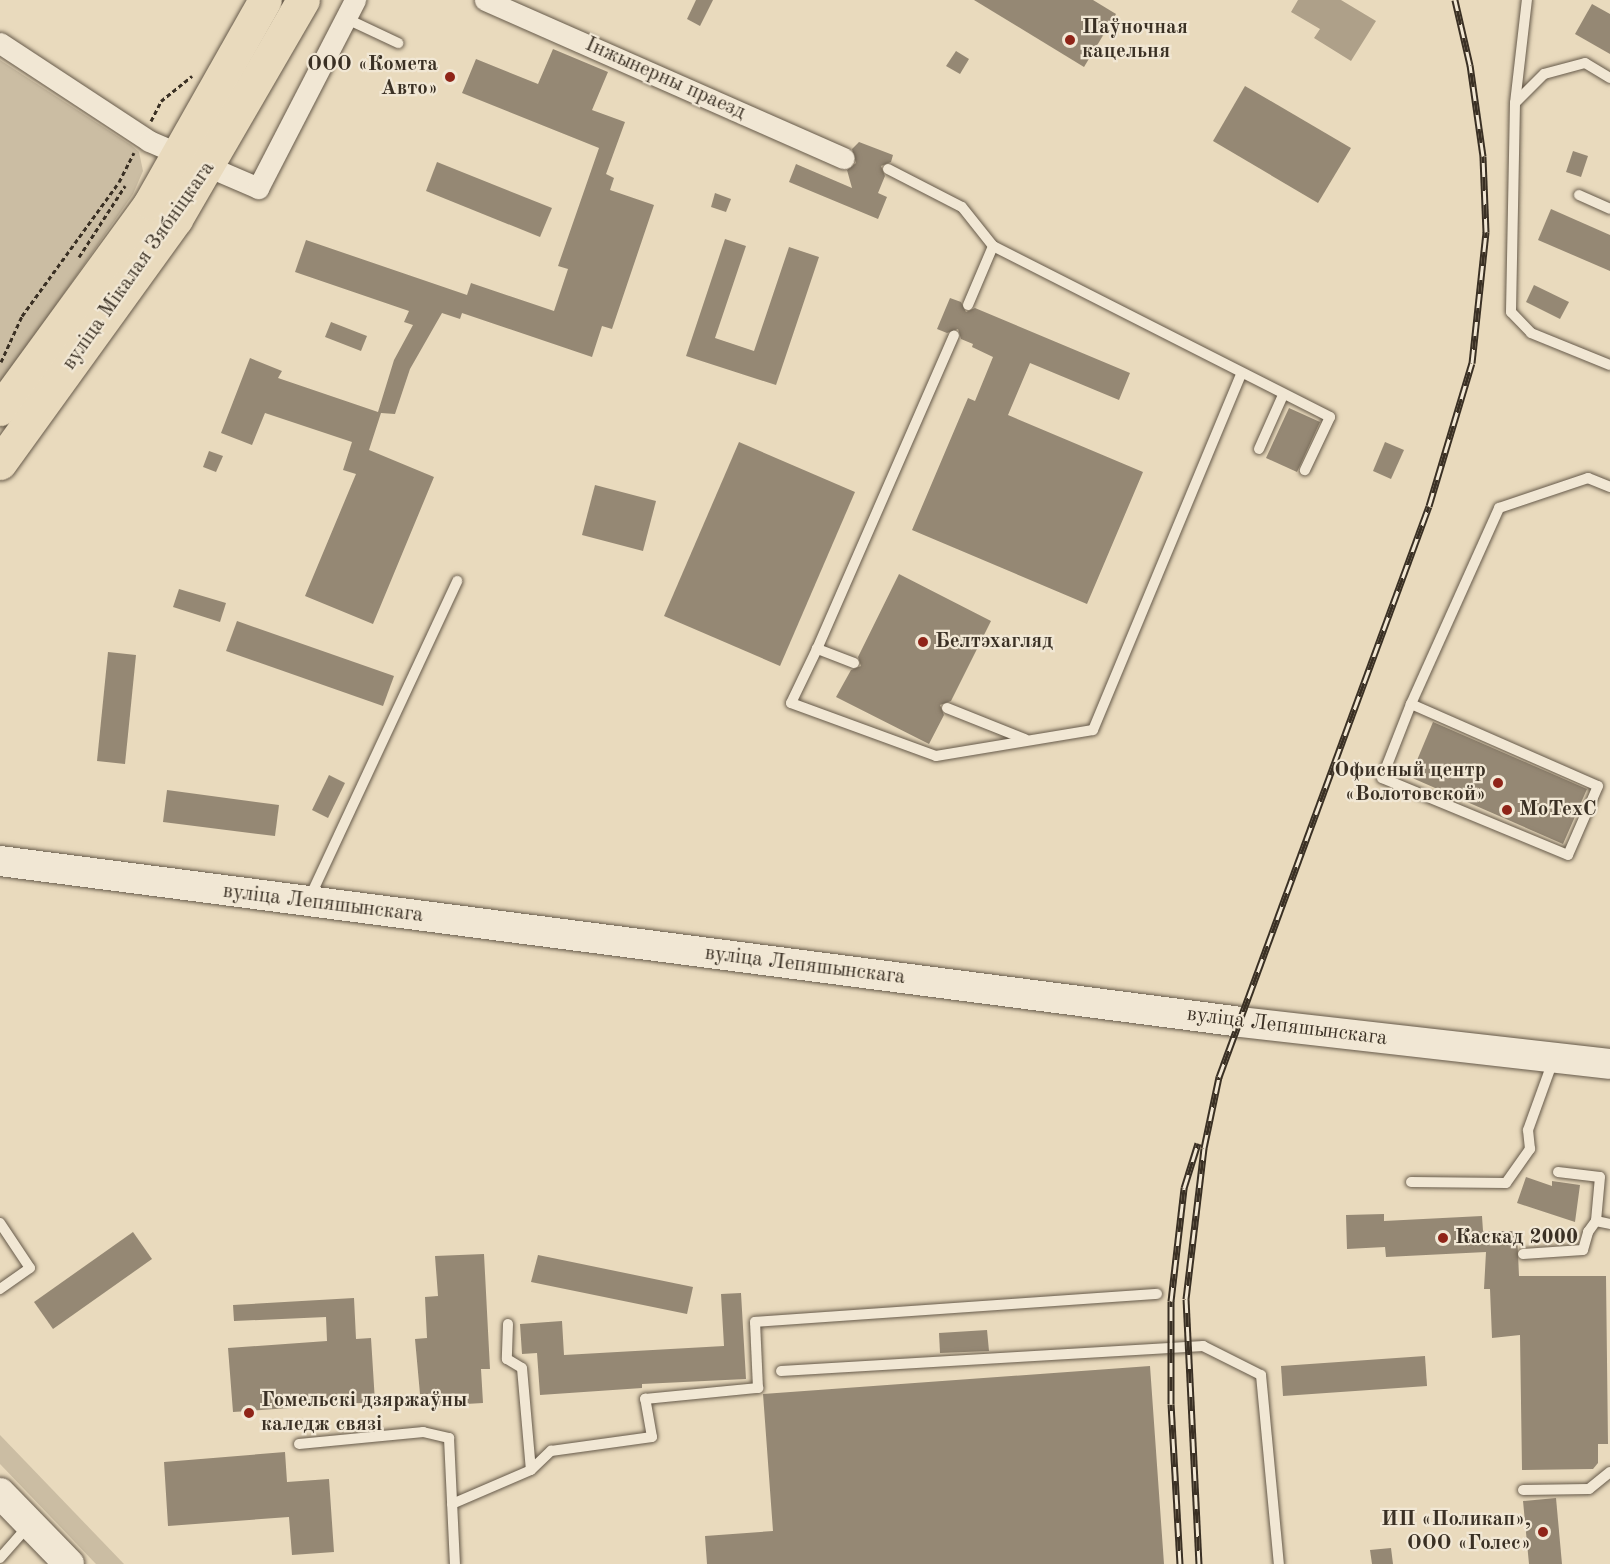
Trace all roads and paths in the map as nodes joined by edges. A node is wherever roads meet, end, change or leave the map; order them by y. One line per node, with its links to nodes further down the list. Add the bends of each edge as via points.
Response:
1 (265, 0): 14 (main road, вуліца Мікалая Зябніцкага)
2 (303, 0): 14 (main road, вуліца Мікалая Зябніцкага)
3 (485, 0): 13 (street, Інжынерны праезд)
4 (1527, 0): 10 (lane)
5 (350, 9): 7 (lane); 14 (street, via 258,188)
6 (0, 43): 14 (street, via 149,141)
7 (398, 43)
8 (199, 70): 11 (path, via 161,101)
9 (1610, 78): 10 (lane, via 1585,63 1544,74)
10 (1515, 103): 26 (lane, via 1511,312 1531,333)
11 (148, 126)
12 (137, 147): 16 (path)
13 (844, 158)
14 (193, 163): 29 (main road, вуліца Мікалая Зябніцкага, via 124,240); 31 (main road, вуліца Мікалая Зябніцкага)
15 (888, 169): 22 (lane, via 962,207)
16 (119, 182): 17 (path); 21 (path)
17 (125, 186): 18 (path); 21 (path, via 81,249)
18 (135, 192)
19 (1579, 195): 20 (lane)
20 (1610, 209)
21 (75, 245): 25 (path, via 22,316)
22 (993, 246): 23 (lane); 27 (lane)
23 (968, 305)
24 (954, 336): 35 (lane)
25 (0, 365)
26 (1610, 365)
27 (1241, 375): 28 (lane); 39 (lane, via 1093,730)
28 (1283, 395): 30 (lane); 32 (lane, via 1330,417)
29 (0, 408)
30 (1259, 449)
31 (0, 463)
32 (1305, 470)
33 (1610, 487): 37 (lane, via 1588,478 1499,508)
34 (457, 581): 41 (lane)
35 (817, 649): 36 (lane); 39 (lane, via 791,703 936,756)
36 (854, 663)
37 (1411, 704): 37 (lane, via 1598,786 1568,855 1382,778)
38 (947, 708): 39 (lane)
39 (1027, 740)
40 (0, 861): 41 (main road, вуліца Лепяшынскага)
41 (307, 902): 42 (main road, вуліца Лепяшынскага, via 1241,1022)
42 (1554, 1058): 43 (main road, вуліца Лепяшынскага); 45 (lane, via 1528,1130 1530,1149 1506,1183)
43 (1610, 1064)
44 (1558, 1173): 46 (lane, via 1600,1177)
45 (1411, 1182)
46 (1596, 1221): 48 (lane); 49 (lane, via 1583,1250)
47 (0, 1223): 50 (lane, via 30,1268)
48 (1610, 1224)
49 (1523, 1254)
50 (0, 1289)
51 (1156, 1294): 55 (lane, via 755,1322 758,1388 645,1399 651,1437 551,1451)
52 (508, 1324): 55 (lane, via 507,1359 522,1368)
53 (781, 1371): 64 (lane, via 1203,1346 1261,1375)
54 (299, 1444): 59 (lane, via 439,1433 449,1438)
55 (531, 1470): 59 (lane)
56 (1610, 1472): 57 (lane, via 1589,1489)
57 (1523, 1490)
58 (0, 1493): 60 (main road)
59 (452, 1504): 63 (lane)
60 (30, 1524): 61 (lane); 62 (main road)
61 (0, 1558)
62 (69, 1564)
63 (455, 1564)
64 (1279, 1564)

